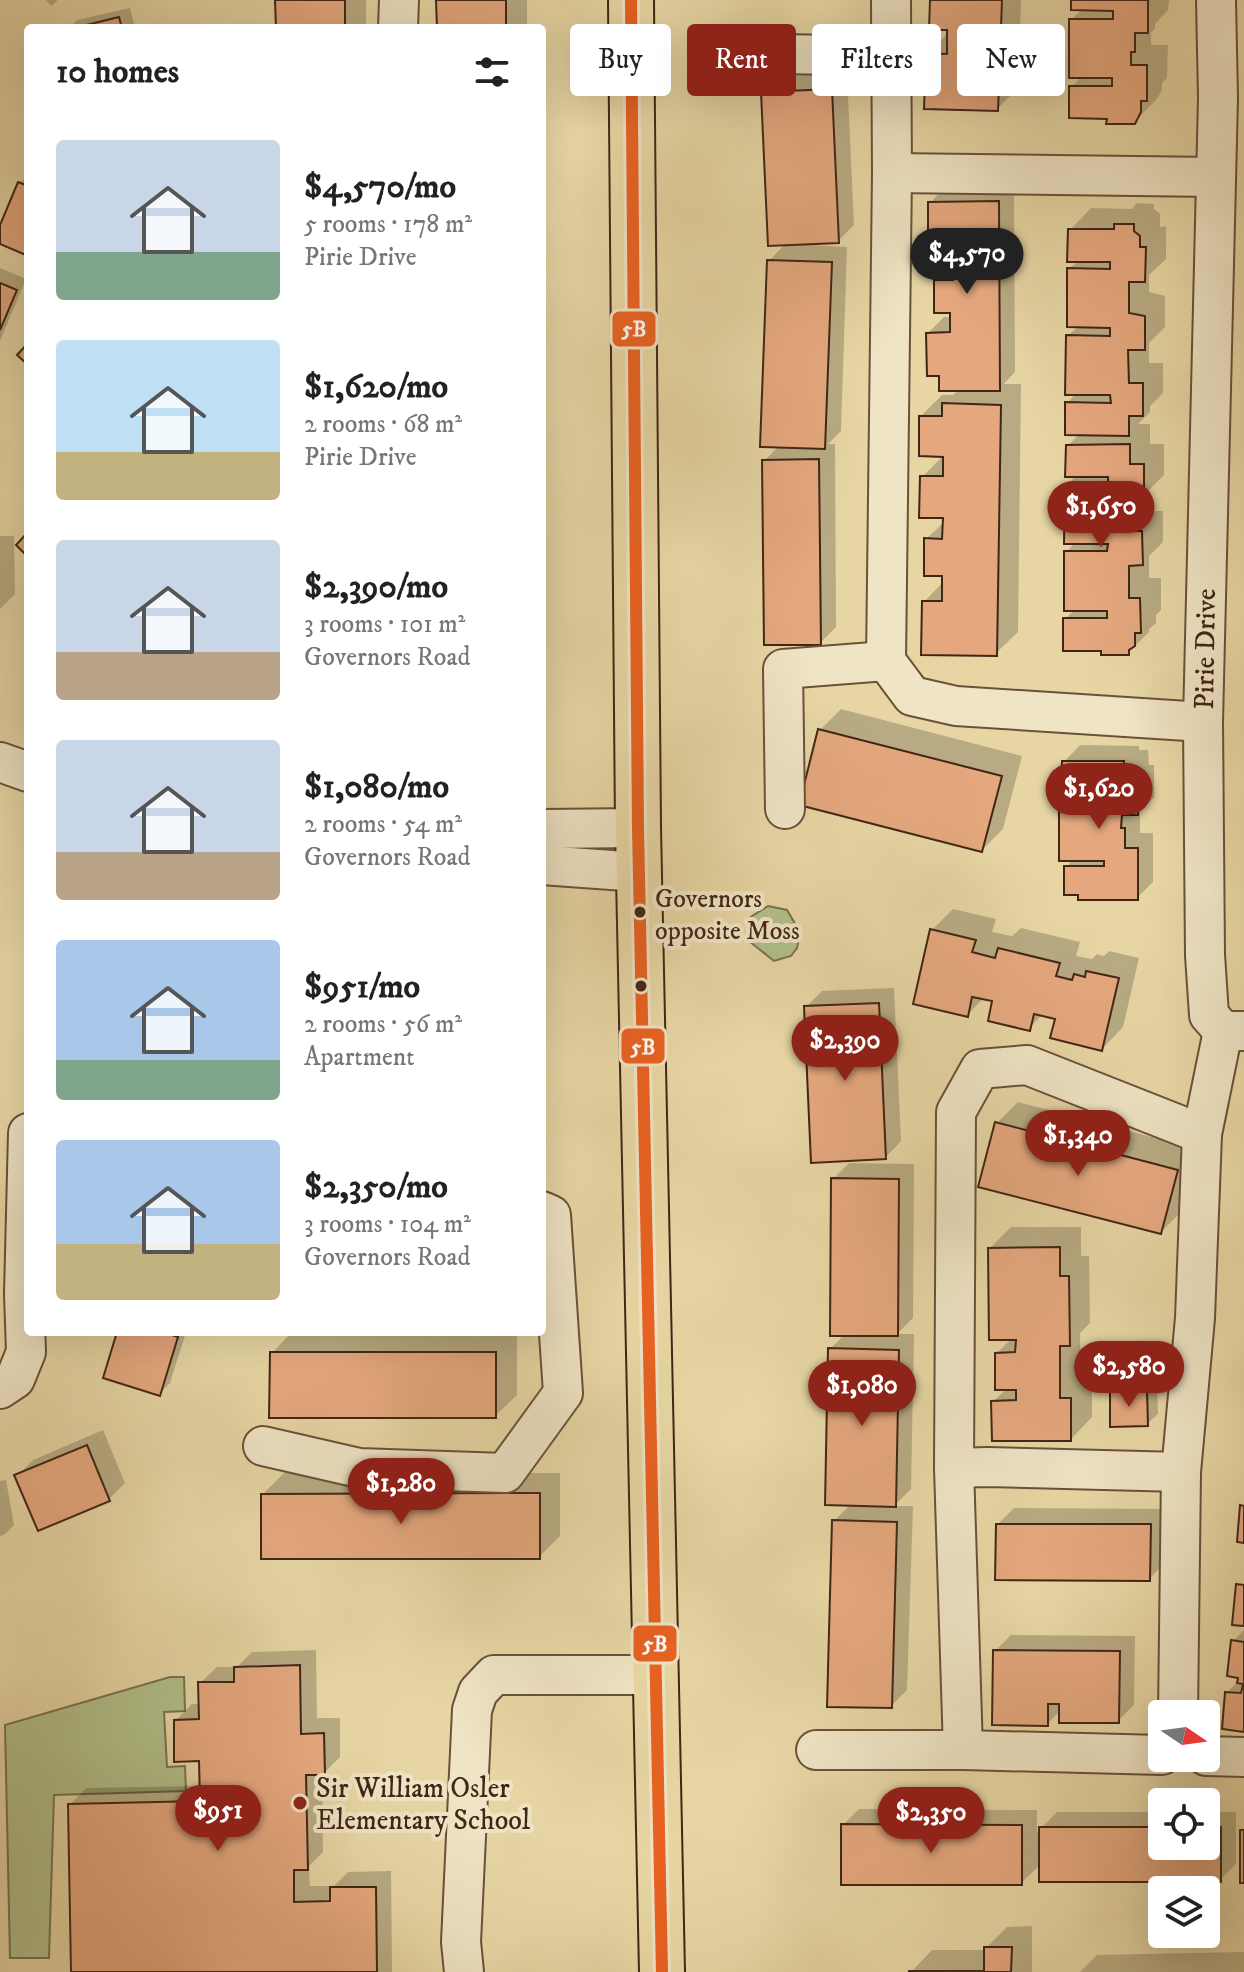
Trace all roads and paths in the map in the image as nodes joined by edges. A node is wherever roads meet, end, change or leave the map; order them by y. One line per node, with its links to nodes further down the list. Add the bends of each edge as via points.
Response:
1 (399, 0): 5 (street)
2 (631, 0): 15 (main road)
3 (891, 0): 6 (street)
4 (1216, 0): 9 (street, Pirie Drive)
5 (398, 24)
6 (891, 24)
7 (892, 96): 8 (street)
8 (892, 173): 9 (street); 10 (street)
9 (1215, 177): 11 (street, Pirie Drive)
10 (886, 661): 11 (street, via 912,696 956,706); 14 (street, via 783,669)
11 (1203, 722): 19 (street, Pirie Drive, via 1209,1015)
12 (0, 762): 13 (street)
13 (24, 771)
14 (785, 809)
15 (638, 828): 16 (street); 18 (main road)
16 (546, 829)
17 (546, 865): 18 (street)
18 (639, 872): 27 (main road)
19 (1234, 1031): 20 (street)
20 (1202, 1134): 25 (street, via 1027,1065 980,1069 956,1112); 26 (street, via 1195,1318)
21 (546, 1213): 24 (street, via 551,1215 563,1393 505,1473 359,1468)
22 (25, 1336): 23 (street, via 26,1352 15,1379)
23 (0, 1389)
24 (263, 1446)
25 (954, 1468): 26 (street); 30 (street)
26 (1181, 1472): 28 (street)
27 (656, 1675): 34 (street, via 494,1675 478,1692 472,1710); 35 (main road)
28 (1178, 1700)
29 (816, 1750): 30 (street)
30 (963, 1750): 31 (street)
31 (1148, 1755)
32 (1220, 1756): 33 (street)
33 (1244, 1757)
34 (464, 1972)
35 (662, 1972)

